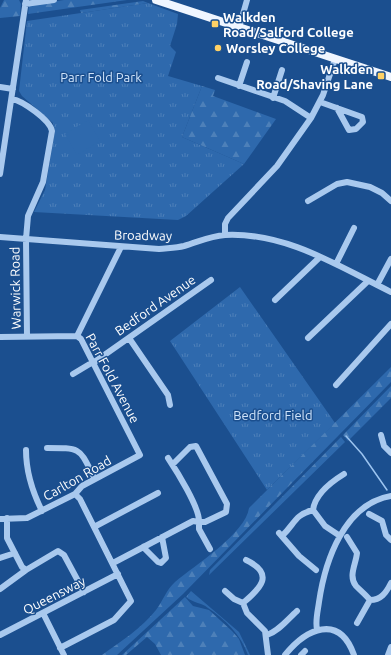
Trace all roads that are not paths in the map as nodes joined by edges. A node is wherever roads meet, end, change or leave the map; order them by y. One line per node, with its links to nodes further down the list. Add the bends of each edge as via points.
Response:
1 (54, 0): 4 (street)
2 (248, 0): 5 (street)
3 (160, 2): 5 (main road)
4 (25, 5): 13 (street)
5 (239, 28): 6 (main road)
6 (334, 59): 9 (main road); 16 (street)
7 (248, 62): 11 (street)
8 (282, 70): 14 (street)
9 (391, 77)
10 (218, 78): 11 (street)
11 (239, 86): 14 (street)
12 (0, 87): 13 (street)
13 (13, 89): 15 (street)
14 (273, 98): 18 (street, via 288,103)
15 (12, 99): 19 (street); 26 (street, Warwick Road, via 18,100 44,118 51,125 52,131 43,182 28,216)
16 (320, 102): 17 (street); 18 (street)
17 (337, 108)
18 (311, 118): 24 (street, via 277,166 228,218)
19 (2, 154): 20 (street)
20 (0, 174)
21 (308, 201): 22 (street, via 337,184 347,182 370,186)
22 (391, 201)
23 (354, 228): 30 (street)
24 (225, 235): 27 (street, Broadway, via 208,237 173,248); 28 (street, Broadway, via 273,239)
25 (0, 237): 26 (street, Broadway)
26 (26, 239): 27 (street, Broadway); 37 (street, Warwick Road)
27 (121, 246): 38 (street, Parr Fold Avenue)
28 (320, 257): 30 (street, Broadway); 35 (street)
29 (391, 259): 33 (street)
30 (336, 264): 32 (street, Broadway)
31 (211, 280): 40 (street, Bedford Avenue)
32 (368, 281): 33 (street, Broadway); 41 (street)
33 (377, 285): 34 (street, Broadway)
34 (391, 292)
35 (275, 300)
36 (391, 324): 44 (street)
37 (27, 336): 38 (street); 39 (street)
38 (77, 336): 42 (street, Parr Fold Avenue)
39 (0, 337)
40 (129, 338): 42 (street, Bedford Avenue); 45 (street, via 158,379)
41 (308, 338)
42 (93, 363): 43 (street, Bedford Avenue); 50 (street, Parr Fold Avenue)
43 (73, 374)
44 (339, 383)
45 (170, 402)
46 (374, 440): 49 (street, via 381,436 384,446)
47 (26, 450): 58 (street, via 32,490)
48 (51, 450): 54 (street, via 69,448 79,451)
49 (391, 453)
50 (140, 455): 54 (street, Carlton Road)
51 (168, 458): 52 (street)
52 (172, 464): 63 (street, via 195,508); 63 (street, via 190,447 196,446 227,504 227,510 223,514)
53 (345, 474): 59 (street, via 320,494)
54 (95, 479): 56 (street, Carlton Road, via 82,486)
55 (158, 493): 64 (street)
56 (75, 494): 58 (street, Carlton Road); 64 (street)
57 (391, 496): 65 (street, via 363,509 351,520)
58 (42, 510): 61 (street, Carlton Road, via 27,518)
59 (313, 510): 65 (street, via 325,526); 76 (street, via 298,516 293,525 280,534 299,556)
60 (372, 513): 67 (street, via 382,521 386,535)
61 (7, 518): 62 (street, Carlton Road); 71 (street, via 8,538)
62 (0, 519)
63 (199, 522): 66 (street, via 192,522); 70 (street, via 199,528)
64 (94, 527): 74 (street)
65 (340, 536): 87 (street, via 326,568)
66 (162, 537): 69 (street); 69 (street, via 166,558 161,563)
67 (391, 540)
68 (349, 542): 82 (street, via 357,553 353,581)
69 (143, 547): 74 (street)
70 (210, 549)
71 (15, 553): 72 (street); 75 (street, via 22,568)
72 (0, 558)
73 (250, 561): 83 (street, via 260,570 265,580)
74 (113, 563): 77 (street)
75 (26, 570): 79 (street); 81 (street, via 56,552 61,552)
76 (317, 570)
77 (118, 574): 81 (street, Queensway); 91 (street, via 131,597 130,603 111,622)
78 (391, 583): 82 (street, via 384,594)
79 (0, 589)
80 (224, 590): 83 (street, via 234,599)
81 (84, 592): 85 (street, Queensway)
82 (370, 600): 86 (street)
83 (244, 603): 89 (street, via 247,613)
84 (297, 610): 89 (street, via 280,629)
85 (43, 614): 88 (street, Queensway); 91 (street)
86 (358, 618)
87 (317, 629): 94 (street, via 305,634); 95 (street, via 339,634)
88 (0, 635)
89 (267, 635): 93 (street)
90 (391, 647): 96 (street)
91 (60, 648): 92 (street)
92 (64, 655)
93 (268, 655)
94 (285, 655)
95 (354, 655)
96 (388, 655)

